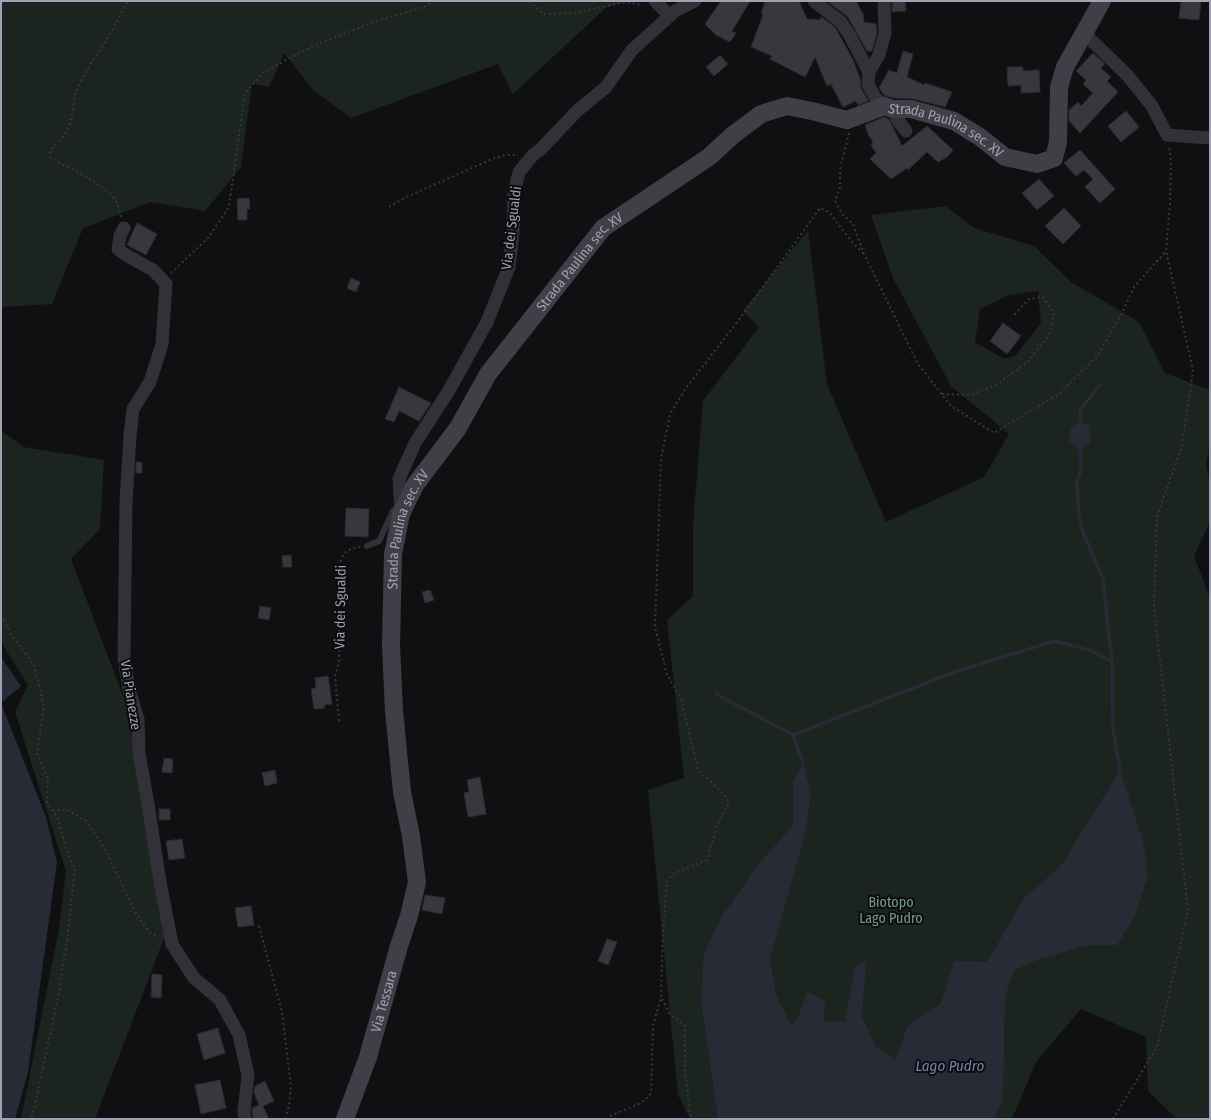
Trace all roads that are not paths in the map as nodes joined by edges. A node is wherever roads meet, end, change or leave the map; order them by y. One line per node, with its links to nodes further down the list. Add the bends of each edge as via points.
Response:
1 (695, 1): 5 (street, Via dei Sgualdi)
2 (814, 1): 7 (street, via 841,22)
3 (884, 1): 7 (street, via 886,33 879,55)
4 (1102, 1): 6 (street)
5 (662, 8): 12 (street, Via dei Sgualdi, via 606,87 577,111 519,172 514,193 509,267 487,322 448,392 415,443 399,479)
6 (1085, 34): 8 (street, Strada Paulina sec. XV, via 1065,67 1059,87 1058,142 1054,158 1037,164 1005,157 954,121 911,109); 10 (street, via 1128,76 1152,106 1167,135)
7 (869, 72): 8 (street, via 868,84 874,96)
8 (890, 108): 9 (street); 12 (street, Strada Paulina sec. XV, via 847,120 787,106 761,114 709,157 603,228 488,374 458,428)
9 (906, 131)
10 (1210, 138)
11 (124, 228): 15 (street, Via Pianezze, via 118,249 153,270 166,284 162,344 150,382 133,409 126,502 124,658 129,690 138,719 139,753 172,944 194,978 220,1000 239,1035 248,1075)
12 (401, 508): 13 (lane, via 393,511 379,541); 14 (street, Strada Paulina sec. XV, via 393,554 391,645 402,792)
13 (367, 546)
14 (417, 882): 16 (street, Via Tessara, via 368,1057)
15 (245, 1119)
16 (345, 1119)

